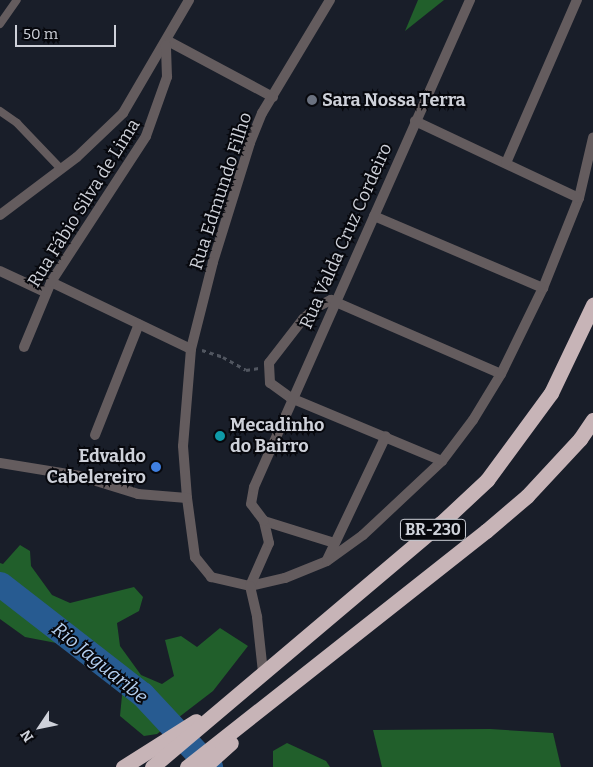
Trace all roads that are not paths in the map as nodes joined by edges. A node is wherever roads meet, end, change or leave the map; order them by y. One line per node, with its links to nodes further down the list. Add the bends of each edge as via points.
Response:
1 (17, 0): 6 (lane)
2 (189, 0): 7 (street, Rua Fábio Silva de Lima)
3 (330, 0): 8 (street, Rua Edmundo Filho)
4 (470, 0): 10 (street, Rua Valda Cruz Cordeiro)
5 (577, 0): 12 (street)
6 (0, 24)
7 (167, 43): 8 (street); 13 (street, Rua Fábio Silva de Lima, via 124,113 96,141); 18 (street, Rua Fábio Silva de Lima, via 167,77 146,136)
8 (273, 97): 25 (street, Rua Edmundo Filho, via 250,143 213,262)
9 (0, 111): 13 (lane, via 17,123)
10 (415, 121): 12 (street); 16 (street, Rua Valda Cruz Cordeiro)
11 (593, 138): 14 (street)
12 (506, 164): 14 (street)
13 (60, 168): 15 (street, Rua Fábio Silva de Lima)
14 (579, 198): 19 (street)
15 (0, 215)
16 (374, 216): 19 (street); 21 (street, Rua Valda Cruz Cordeiro)
17 (0, 271): 20 (street)
18 (50, 282): 20 (street, Rua Fábio Silva de Lima); 23 (street)
19 (542, 288): 26 (street)
20 (45, 292): 24 (street, Rua Fábio Silva de Lima)
21 (336, 301): 26 (street); 27 (street, Rua Valda Cruz Cordeiro); 27 (street, via 325,302 308,314 269,363 270,383)
22 (593, 305): 38 (highway, BR-230, via 551,392 487,480 441,523)
23 (139, 324): 25 (street); 29 (street)
24 (24, 347)
25 (192, 349): 33 (street, Rua Edmundo Filho, via 182,446)
26 (501, 374): 31 (street)
27 (291, 398): 30 (street); 34 (street, Rua Valda Cruz Cordeiro, via 254,487 251,504)
28 (593, 420): 41 (highway, BR-230, via 580,439 527,496 263,706)
29 (95, 435)
30 (386, 436): 31 (street); 35 (street)
31 (442, 460): 36 (street, via 363,535)
32 (0, 463): 33 (street, via 80,476 138,494)
33 (187, 498): 37 (street, Rua Edmundo Filho, via 199,564 216,580)
34 (264, 521): 35 (street); 37 (street, via 269,547)
35 (334, 543): 36 (street)
36 (327, 561): 37 (street, via 298,574)
37 (250, 586): 38 (street, via 258,617)
38 (264, 672): 39 (highway, BR-230)
39 (219, 709): 40 (highway); 40 (highway, via 186,740)
40 (170, 745): 42 (highway); 43 (highway)
41 (203, 760): 44 (highway, BR-230)
42 (124, 767)
43 (152, 767)
44 (187, 767)

